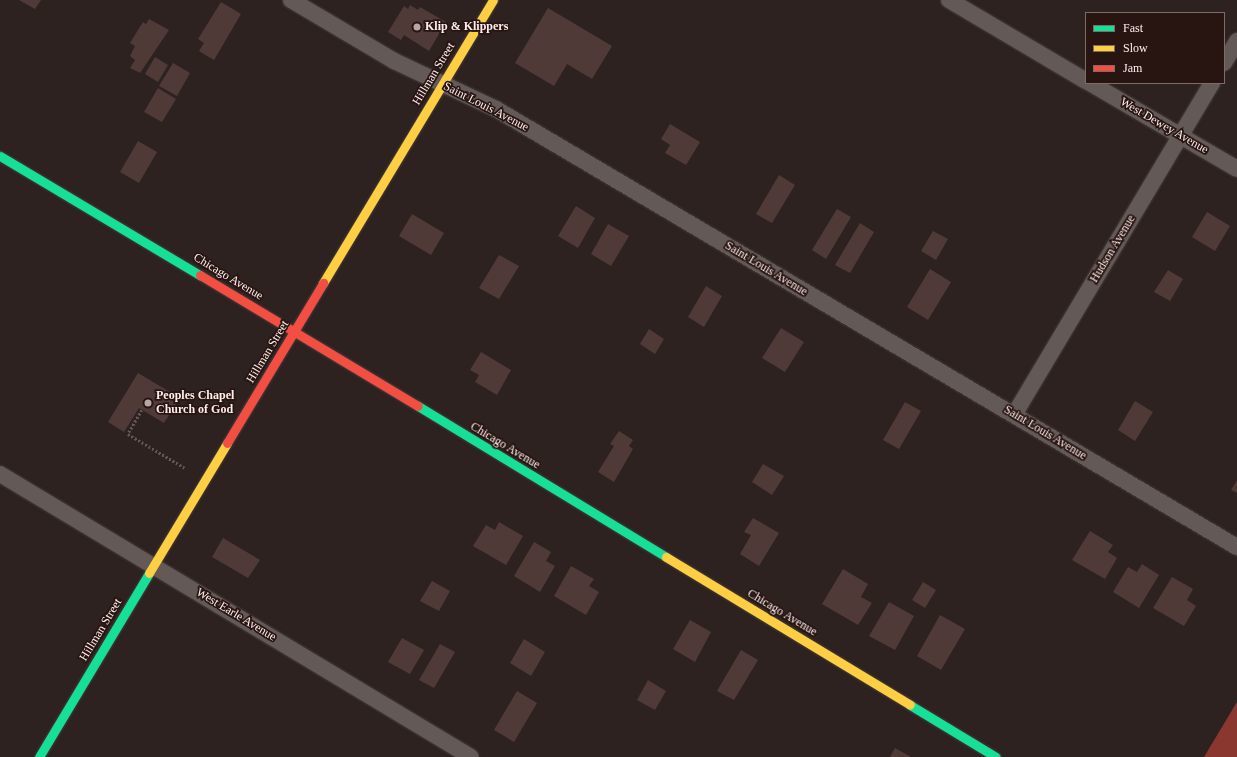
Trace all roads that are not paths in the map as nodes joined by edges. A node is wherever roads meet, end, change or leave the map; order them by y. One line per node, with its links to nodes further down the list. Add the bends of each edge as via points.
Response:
1 (291, 0): 7 (street, Saint Louis Avenue, via 394,62)
2 (492, 0): 7 (street, Hillman Street)
3 (949, 0): 6 (street)
4 (1237, 41): 5 (street)
5 (1225, 61)
6 (1085, 79)
7 (442, 84): 13 (street, Hillman Street); 14 (street, Saint Louis Avenue, via 496,109)
8 (1092, 84): 10 (street, West Dewey Avenue)
9 (1211, 84): 10 (street, Hudson Avenue)
10 (1180, 136): 12 (street, West Dewey Avenue); 14 (street, Hudson Avenue)
11 (0, 156): 13 (street, Chicago Avenue)
12 (1237, 169)
13 (294, 331): 17 (street, Hillman Street); 20 (street, Chicago Avenue)
14 (1014, 415): 16 (street, Saint Louis Avenue)
15 (0, 474): 17 (street, West Earle Avenue)
16 (1237, 547)
17 (154, 565): 18 (street, Hillman Street); 19 (street, West Earle Avenue)
18 (39, 757)
19 (471, 757)
20 (996, 757)

